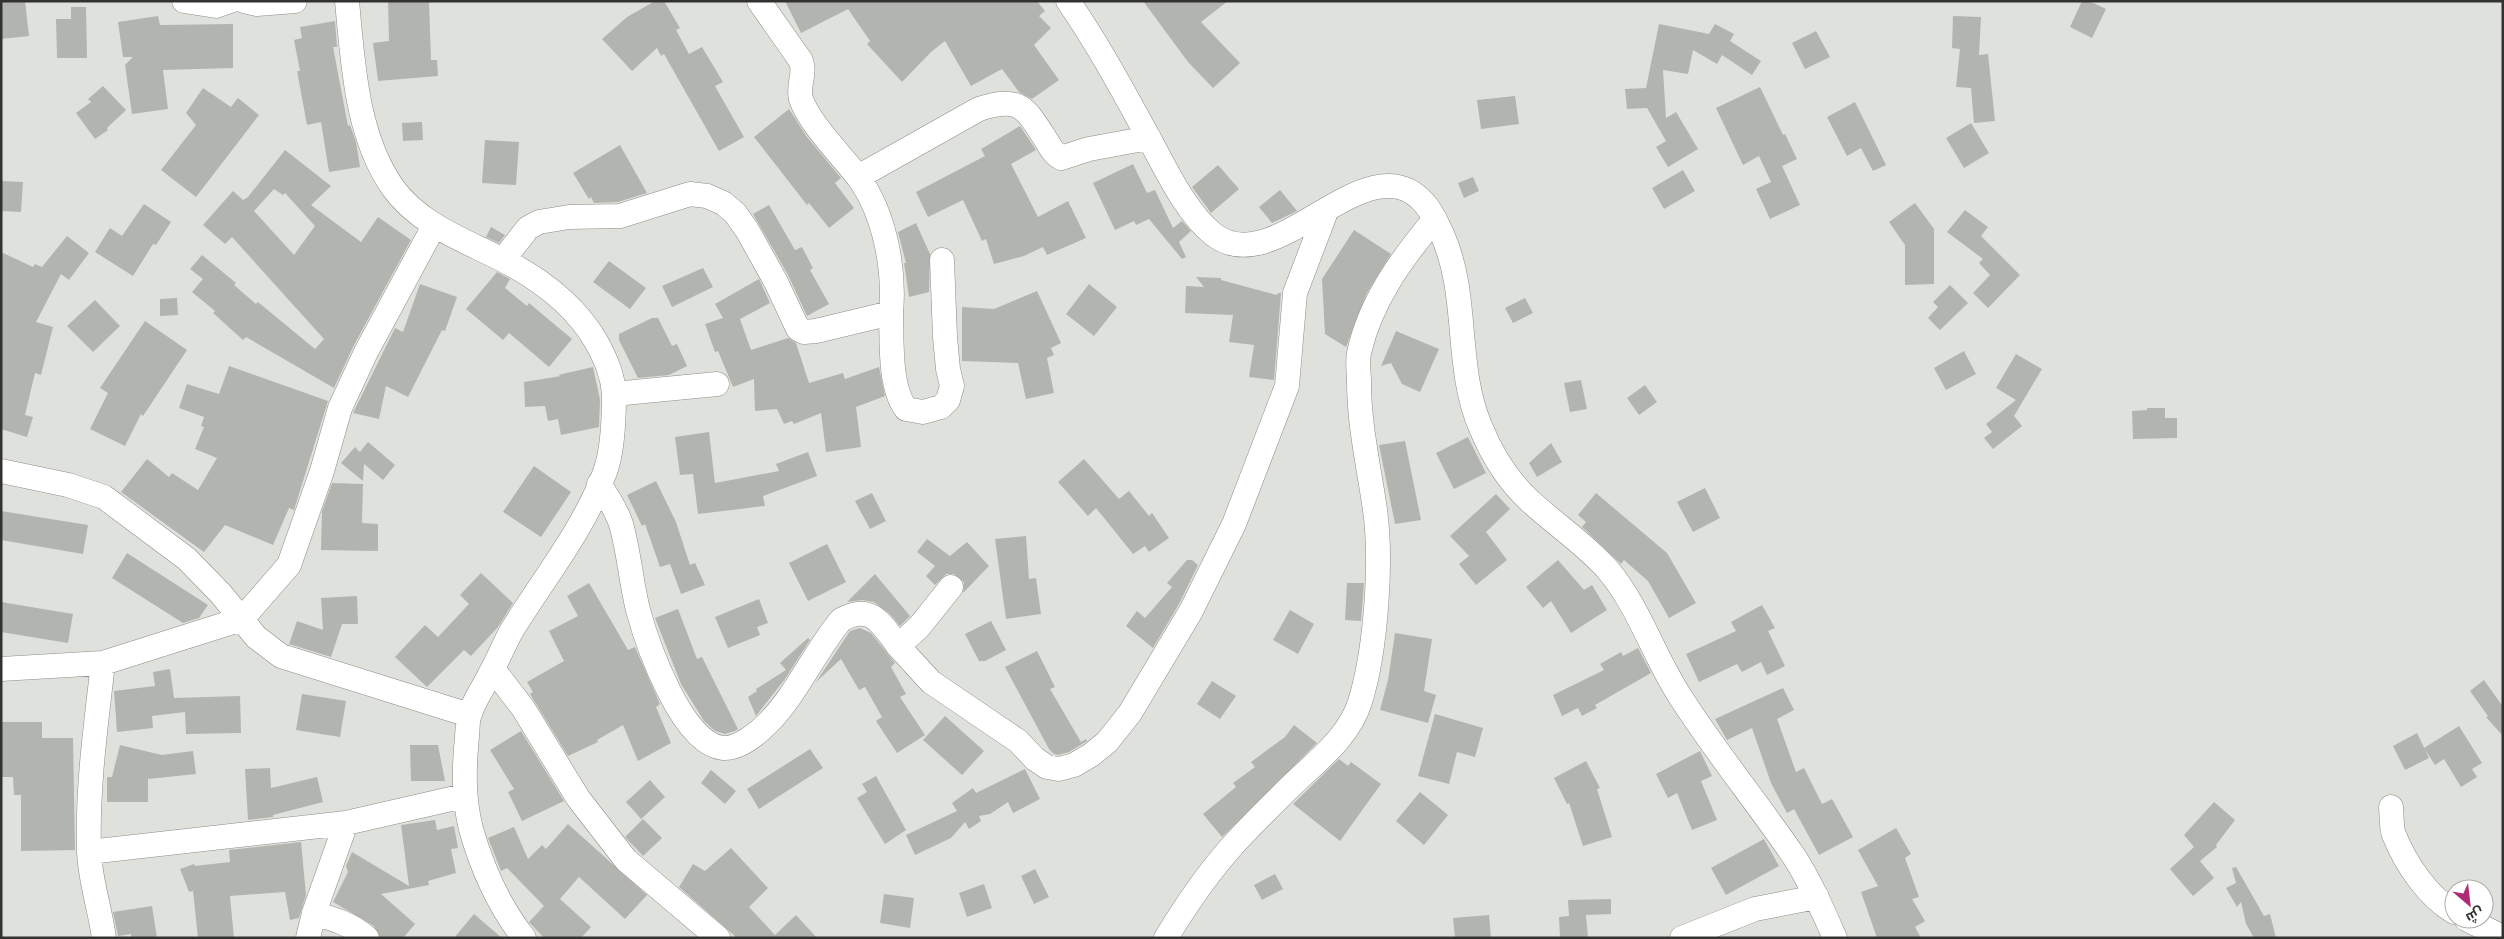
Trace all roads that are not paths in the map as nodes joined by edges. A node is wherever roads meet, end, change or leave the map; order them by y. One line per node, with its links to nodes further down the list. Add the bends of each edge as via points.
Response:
1 (184, 1): 2 (street, via 216,6)
2 (230, 1)
3 (244, 1): 4 (street, via 257,4)
4 (295, 1)
5 (347, 1): 12 (street, via 358,99 369,138 393,188)
6 (759, 1): 9 (street, via 801,61 804,70 799,93 806,111)
7 (1068, 1): 8 (street, via 1101,51)
8 (1149, 138): 9 (street, via 1089,149 1061,158 1027,112 1015,104 997,104 979,109); 10 (street, via 1196,216 1214,236 1241,246 1257,244)
9 (858, 177): 15 (street, via 882,228 892,273)
10 (1328, 209): 11 (street, via 1352,196 1396,186 1410,191 1425,204); 22 (street, via 1295,293 1287,386 1234,524 1191,611 1130,713 1106,742 1074,765 1046,767 1011,737 931,682)
11 (1435, 219): 31 (street, via 1456,277 1472,406 1493,454 1529,501 1609,572 1626,596 1666,675 1796,860); 40 (street, via 1411,247 1371,314 1358,355 1363,440 1375,505 1377,549 1373,637 1359,705 1337,742 1270,806 1209,874)
12 (434, 226): 13 (street); 21 (street, via 366,352 340,408 289,565)
13 (502, 260): 15 (street, via 522,234 539,222 570,217 620,216 690,194 707,196 723,203 747,230 798,329 804,332); 17 (street, via 547,288 590,330 609,365)
14 (942, 260): 15 (street, via 944,337 952,386 942,407 912,411 900,401 892,362)
15 (891, 314)
16 (717, 384): 17 (street)
17 (614, 394): 19 (street, via 607,461)
18 (1, 471): 21 (street, via 68,485 104,497 188,559)
19 (599, 484): 22 (street, via 620,522 638,611 662,680 687,721 711,744 722,748 733,746 769,722 841,620 859,612 868,614 878,621); 25 (street, via 583,520 510,633)
20 (951, 587): 22 (street, via 919,627)
21 (242, 619): 23 (street); 26 (street, via 256,637 281,656)
22 (898, 646)
23 (103, 663): 24 (street); 30 (street, via 90,768)
24 (1, 668)
25 (493, 669): 26 (street); 39 (street, via 523,708 573,792 626,860)
26 (469, 715): 27 (street)
27 (464, 796): 29 (street); 38 (street, via 478,855 494,891)
28 (2391, 807): 32 (street, via 2394,834 2412,868 2421,883)
29 (346, 823): 30 (street); 33 (street)
30 (89, 852): 35 (street)
31 (1817, 897): 41 (street, via 1755,909); 42 (street)
32 (2444, 905)
33 (314, 913): 36 (street); 37 (street, via 349,925)
34 (2485, 929): 43 (street)
35 (104, 938)
36 (308, 938)
37 (367, 938)
38 (524, 938)
39 (718, 938)
40 (1166, 938)
41 (1682, 938)
42 (1835, 938)
43 (2503, 938)

